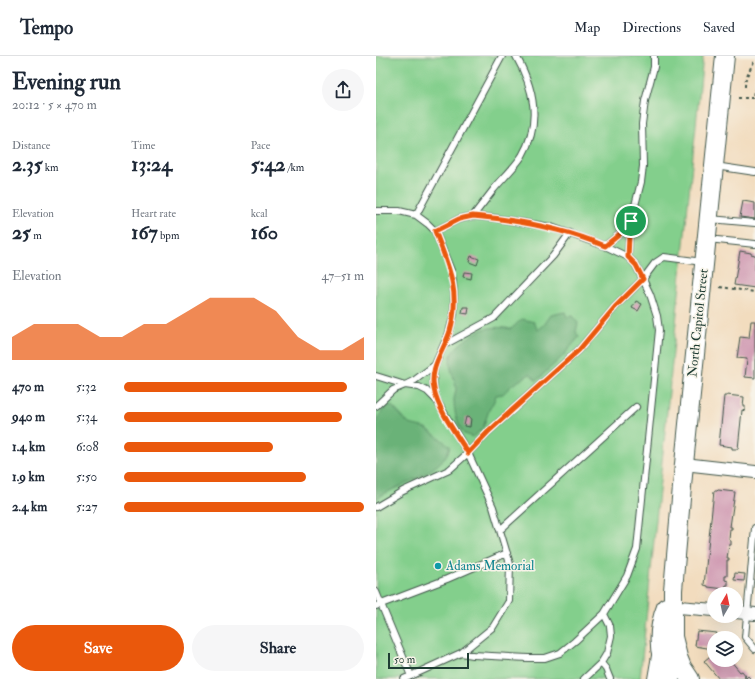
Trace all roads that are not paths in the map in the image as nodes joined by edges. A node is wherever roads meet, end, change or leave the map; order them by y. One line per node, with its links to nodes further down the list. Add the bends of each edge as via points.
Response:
1 (502, 56): 8 (lane)
2 (516, 56): 9 (lane, via 533,95 534,116 530,135 522,155)
3 (654, 56): 11 (lane, via 642,124 641,182)
4 (725, 56): 5 (main road, North Capitol Street)
5 (714, 166): 6 (lane); 10 (main road, North Capitol Street)
6 (755, 172)
7 (376, 212): 8 (lane, via 399,211)
8 (416, 215): 13 (lane)
9 (473, 216): 13 (lane, via 459,219); 14 (lane, via 525,222)
10 (708, 219): 12 (lane); 15 (main road, North Capitol Street)
11 (631, 221): 17 (lane); 18 (lane)
12 (755, 223)
13 (435, 231): 21 (lane, via 452,273 454,294 454,314)
14 (570, 233): 17 (lane); 21 (lane, via 553,256 494,318)
15 (706, 239): 16 (lane); 19 (main road, North Capitol Street)
16 (755, 244)
17 (605, 246): 18 (lane)
18 (628, 257): 20 (lane, via 636,265)
19 (704, 262): 20 (lane, via 664,257 655,263); 29 (main road, North Capitol Street)
20 (643, 279): 28 (lane, via 615,307 579,350); 41 (lane, via 657,316 659,330 639,533 637,549 627,576)
21 (444, 346): 22 (lane)
22 (435, 366): 24 (lane); 25 (lane, via 433,388)
23 (376, 376): 24 (lane)
24 (405, 385): 25 (lane, via 427,391); 26 (lane, via 393,390)
25 (437, 401): 28 (lane)
26 (376, 406)
27 (636, 407): 33 (lane)
28 (468, 453): 31 (lane, via 449,470 403,491); 33 (lane, via 493,507)
29 (684, 464): 30 (street); 37 (main road, North Capitol Street)
30 (755, 472)
31 (376, 507)
32 (755, 528): 34 (lane)
33 (500, 530): 35 (lane)
34 (754, 542): 40 (lane)
35 (507, 553): 38 (lane); 45 (lane, via 510,564 509,602 493,627)
36 (376, 592): 38 (lane)
37 (671, 600): 39 (street); 42 (main road); 44 (main road, via 662,617)
38 (378, 605): 47 (lane)
39 (707, 608)
40 (746, 613): 43 (lane, via 745,637)
41 (604, 614): 45 (lane, via 560,653 546,658); 46 (lane, via 610,626 611,636 607,653)
42 (673, 637): 52 (street); 53 (main road, via 678,658)
43 (755, 649)
44 (660, 650): 51 (street); 52 (main road, via 664,667)
45 (461, 654): 47 (lane)
46 (601, 663): 49 (lane); 50 (lane)
47 (411, 676): 48 (lane)
48 (404, 679)
49 (584, 679)
50 (610, 679)
51 (654, 679)
52 (671, 679)
53 (690, 679)

